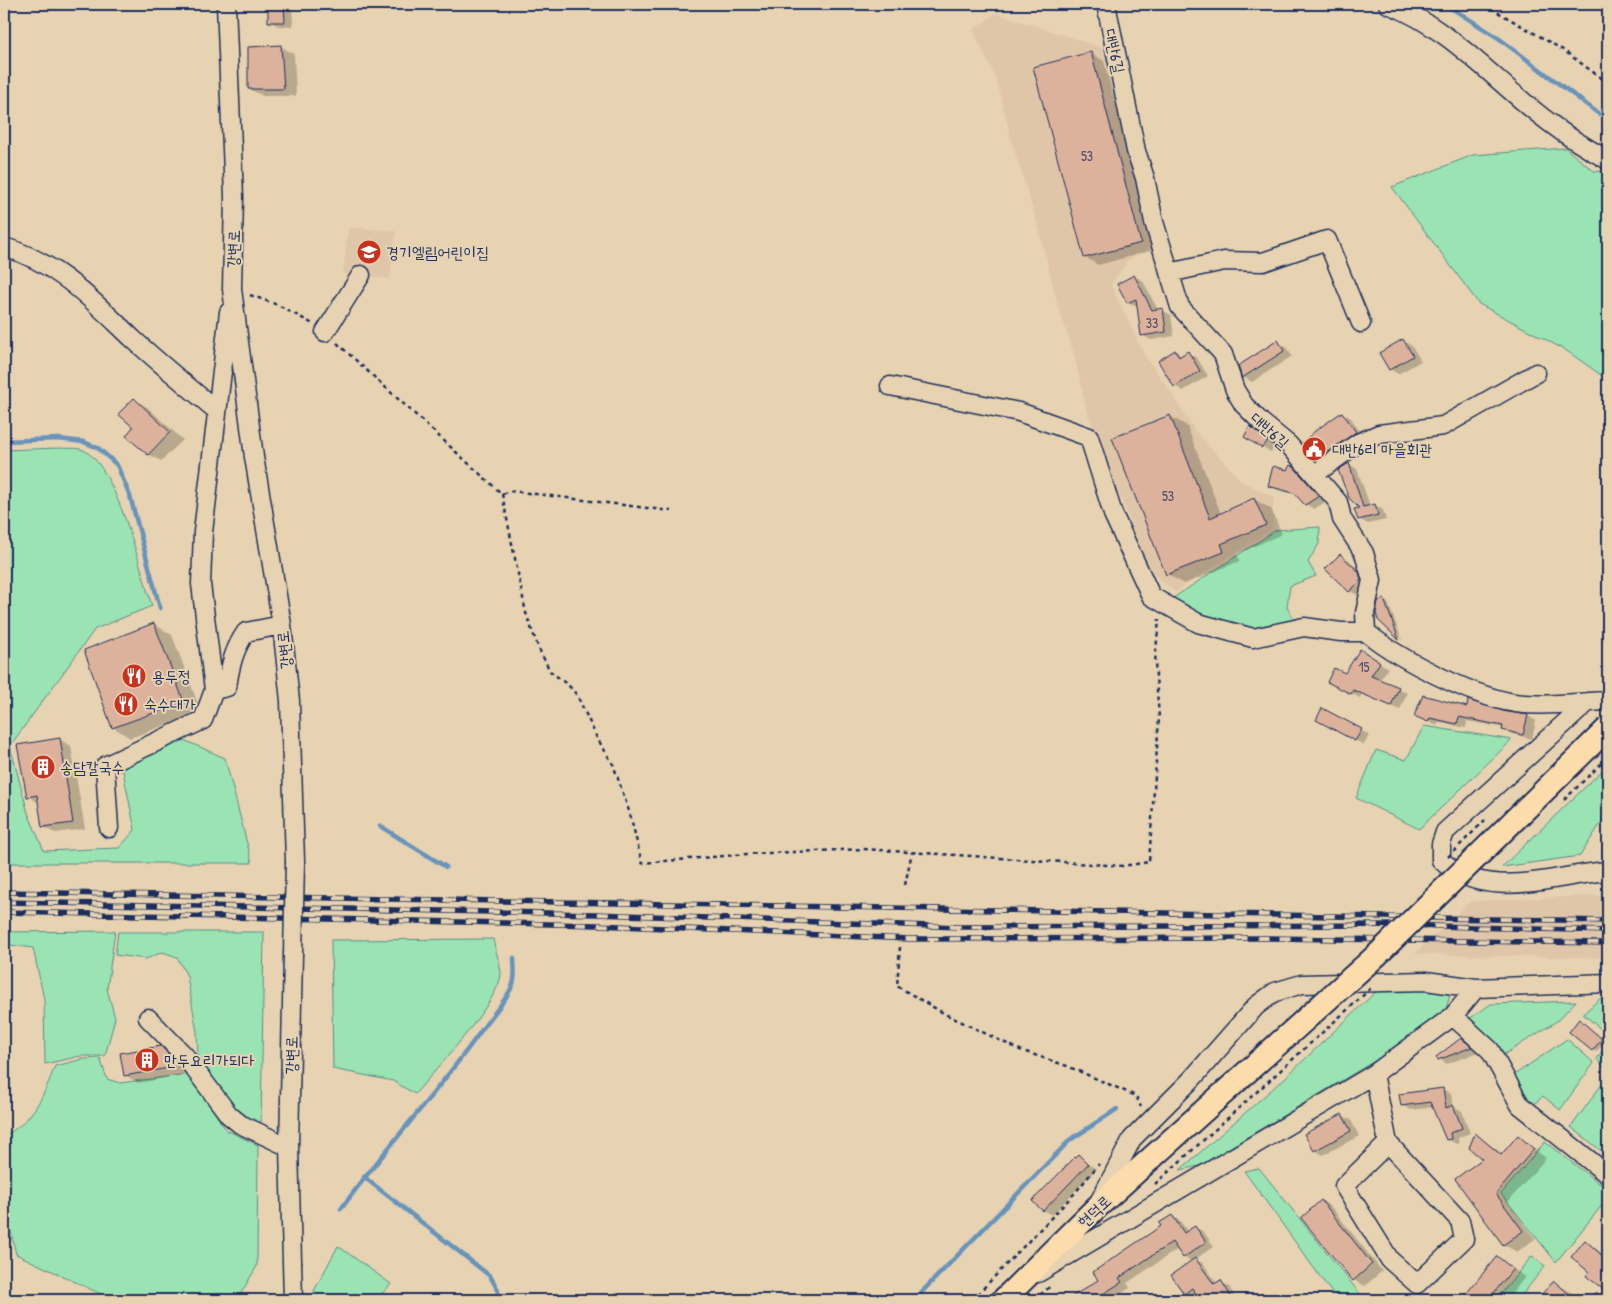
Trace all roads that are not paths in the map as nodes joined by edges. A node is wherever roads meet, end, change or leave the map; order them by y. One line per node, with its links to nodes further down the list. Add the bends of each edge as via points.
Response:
1 (226, 4): 8 (street, 강변로, via 234,197)
2 (1106, 4): 6 (street, 대반6길, via 1136,151)
3 (1388, 4): 4 (street, via 1408,11 1446,36 1550,124)
4 (1608, 160)
5 (4, 247): 13 (street, via 60,274 90,297)
6 (1169, 273): 9 (street, via 1224,261 1263,262 1327,240); 14 (street, 대반6길, via 1180,306 1223,354 1235,390 1244,405)
7 (361, 275): 10 (street)
8 (232, 289): 13 (street); 15 (street, 강변로, via 254,457)
9 (1360, 323)
10 (325, 332)
11 (1536, 373): 14 (street, via 1443,426 1379,434 1365,440)
12 (890, 386): 16 (street, via 1019,412 1089,437 1113,514 1151,596 1198,623 1253,638 1304,627)
13 (217, 412): 17 (street, via 203,532 201,584)
14 (1315, 474): 16 (street, 대반6길, via 1338,502 1342,520 1364,553 1372,580 1365,613)
15 (282, 625): 17 (street, via 246,632 230,664 227,687); 30 (street, 강변로, bridge, via 290,701 295,862)
16 (1366, 632): 18 (street, via 1392,652 1473,691 1523,704)
17 (214, 690): 21 (street, via 203,720 105,766)
18 (1588, 702): 19 (street); 23 (street, via 1445,832 1440,860 1465,878 1484,883 1511,884)
19 (1608, 702)
20 (1608, 728): 32 (main road, 현덕로, bridge, via 1378,954)
21 (109, 828)
22 (1608, 856): 23 (street)
23 (1603, 872)
24 (1608, 983): 25 (street)
25 (1476, 988): 26 (street); 32 (street, via 1417,982 1302,984 1275,992 1256,1006 1191,1080 1132,1139)
26 (1453, 1016): 28 (street); 31 (street, via 1490,1050 1520,1105)
27 (148, 1018): 30 (street, via 184,1055 229,1115 240,1124)
28 (1374, 1074): 29 (street); 33 (street)
29 (1388, 1143): 29 (street, via 1460,1220 1464,1238 1417,1284 1390,1260 1344,1186)
30 (289, 1147): 34 (street, 강변로)
31 (1608, 1175)
32 (1096, 1208): 33 (main road, 현덕로)
33 (1020, 1283): 35 (main road, 현덕로)
34 (293, 1300)
35 (1003, 1300)

